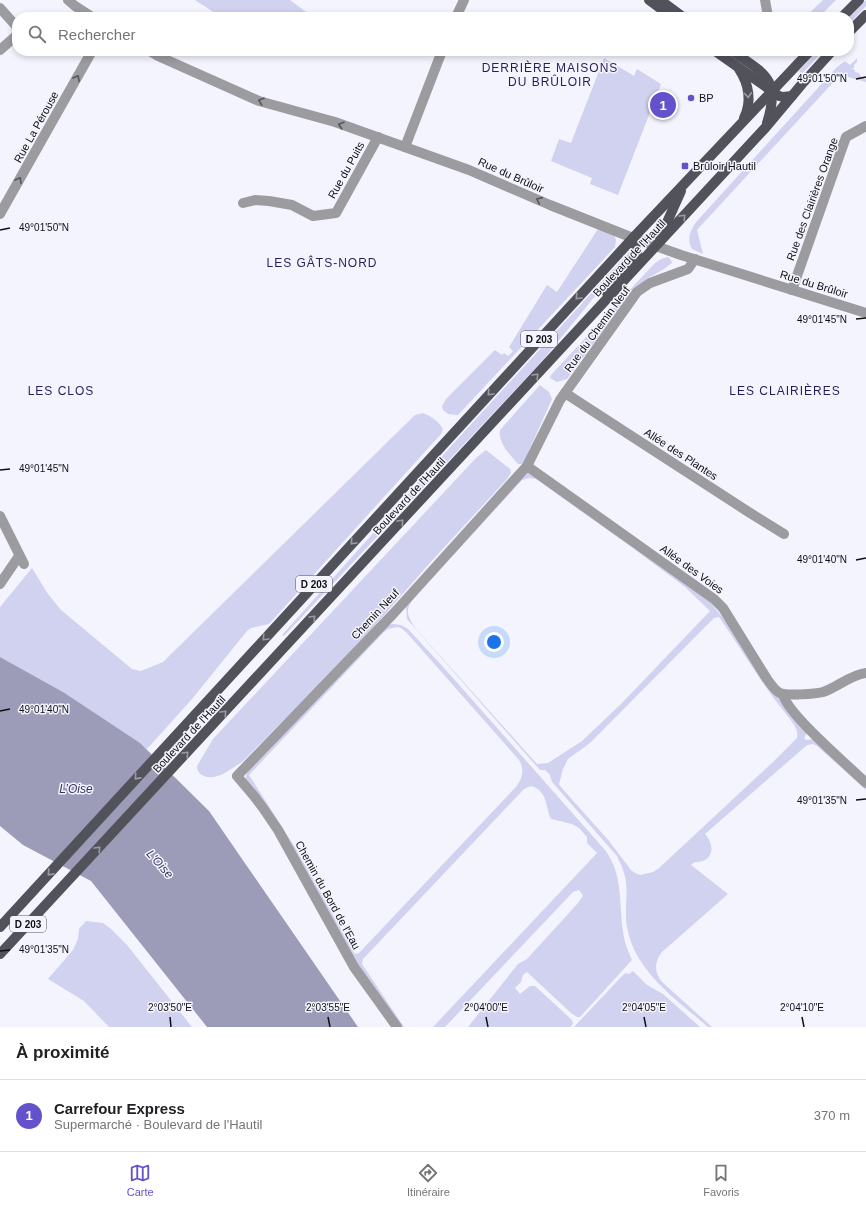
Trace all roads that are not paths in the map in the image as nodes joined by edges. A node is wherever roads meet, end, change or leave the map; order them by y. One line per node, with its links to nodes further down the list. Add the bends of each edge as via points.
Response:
1 (68, 0): 7 (street)
2 (464, 0): 8 (street)
3 (765, 0): 11 (street)
4 (859, 0): 12 (main road)
5 (658, 1): 9 (main road); 10 (main road)
6 (0, 8): 14 (street)
7 (84, 12)
8 (458, 12)
9 (668, 12)
10 (675, 12)
11 (767, 12)
12 (847, 12)
13 (866, 15): 15 (main road)
14 (12, 21)
15 (854, 27)
16 (12, 39): 17 (street)
17 (0, 50)
18 (89, 56): 37 (street, Rue La Pérouse, one-way to 18)
19 (158, 56): 33 (street, Rue du Brûloir, one-way to 19, via 259,101)
20 (440, 56): 34 (street)
21 (722, 56): 25 (main road)
22 (739, 56): 26 (main road)
23 (805, 56): 27 (main road, Boulevard de l'Hautil)
24 (828, 56): 29 (main road, Boulevard de l'Hautil)
25 (738, 68): 28 (main road); 30 (main road, one-way to 30, via 746,82 749,98)
26 (766, 76): 27 (main road); 28 (main road)
27 (782, 81): 28 (main road, Boulevard de l'Hautil)
28 (772, 92): 29 (main road, via 783,97); 30 (main road, Boulevard de l'Hautil); 32 (main road)
29 (792, 96): 32 (main road, Boulevard de l'Hautil)
30 (741, 124): 35 (main road, Boulevard de l'Hautil)
31 (866, 126): 43 (street, Rue des Clairières Orange, via 846,137)
32 (766, 127): 39 (main road, Boulevard de l'Hautil, one-way to 32)
33 (378, 137): 34 (street, Rue du Brûloir); 36 (street, Rue du Puits, via 336,213 313,216 292,205 270,201 255,200)
34 (405, 147): 38 (street, Rue du Brûloir, one-way to 34, via 469,170)
35 (685, 183): 38 (main road, Boulevard de l'Hautil); 39 (main road)
36 (243, 204)
37 (0, 214)
38 (633, 238): 39 (street, Rue du Brûloir); 45 (main road, via 637,254 635,258 595,302); 55 (main road, Boulevard de l'Hautil / D 203, one-way to 55)
39 (657, 245): 40 (street, Rue du Brûloir); 45 (main road, Boulevard de l'Hautil / D 203)
40 (681, 255): 41 (street, Rue du Brûloir); 42 (street, via 679,270)
41 (694, 259): 42 (street, Rue du Chemin Neuf, via 688,269); 43 (street, Rue du Brûloir)
42 (673, 274): 46 (street, Rue du Chemin Neuf, via 650,283 637,292)
43 (792, 290): 44 (street, Rue du Brûloir)
44 (866, 313)
45 (568, 342): 56 (main road, Boulevard de l'Hautil / D 203, one-way to 45)
46 (565, 393): 47 (street, Rue du Chemin Neuf); 49 (street, Allée des Plantes)
47 (527, 466): 52 (street, Allée des Voies, via 714,599 723,608 767,679); 53 (street, Chemin Neuf, via 394,613)
48 (0, 516): 50 (street, via 21,560)
49 (784, 534)
50 (0, 584)
51 (866, 673): 52 (street, via 856,675 822,692)
52 (783, 694): 54 (street, Allée des Voies, via 786,702 812,732)
53 (237, 776): 57 (street, Chemin du Bord de l'Eau, via 278,830 354,967)
54 (866, 783)
55 (0, 927)
56 (2, 953)
57 (397, 1027)

